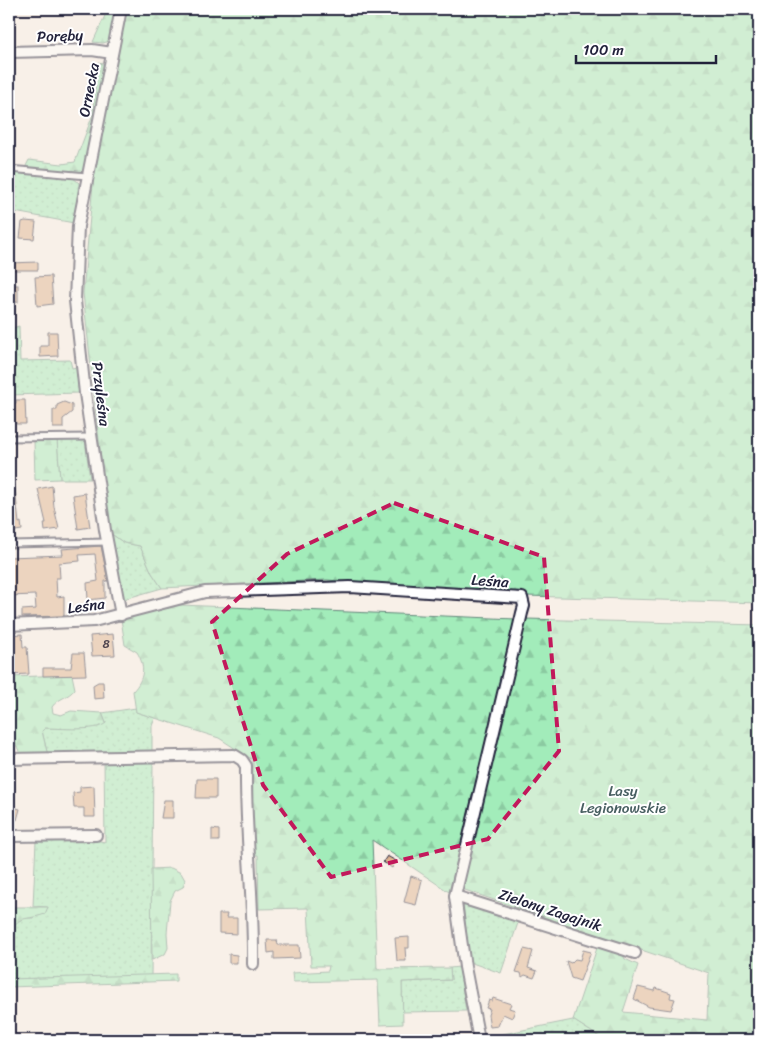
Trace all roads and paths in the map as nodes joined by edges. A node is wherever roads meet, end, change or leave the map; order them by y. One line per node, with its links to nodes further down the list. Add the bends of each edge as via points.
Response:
1 (121, 9): 3 (street, Ornecka)
2 (9, 52): 3 (street, Poręby, via 92,50)
3 (112, 53): 5 (street, Ornecka)
4 (9, 169): 5 (lane)
5 (88, 176): 6 (street, Przyleśna, via 78,226 75,301)
6 (92, 437): 7 (lane); 8 (street, Przyleśna)
7 (9, 438)
8 (107, 542): 9 (lane); 10 (street, Przyleśna)
9 (9, 544)
10 (121, 615): 11 (street, Leśna, via 68,624); 15 (street, Leśna, via 205,592 350,587 522,598 524,606)
11 (9, 625)
12 (9, 759): 17 (street, via 234,755 242,760 246,766 245,818 252,896)
13 (96, 835): 14 (street)
14 (9, 836)
15 (455, 896): 16 (street, Zielony Zagajnik); 18 (street, Leśna, via 464,968)
16 (635, 953)
17 (253, 964)
18 (479, 1040)

